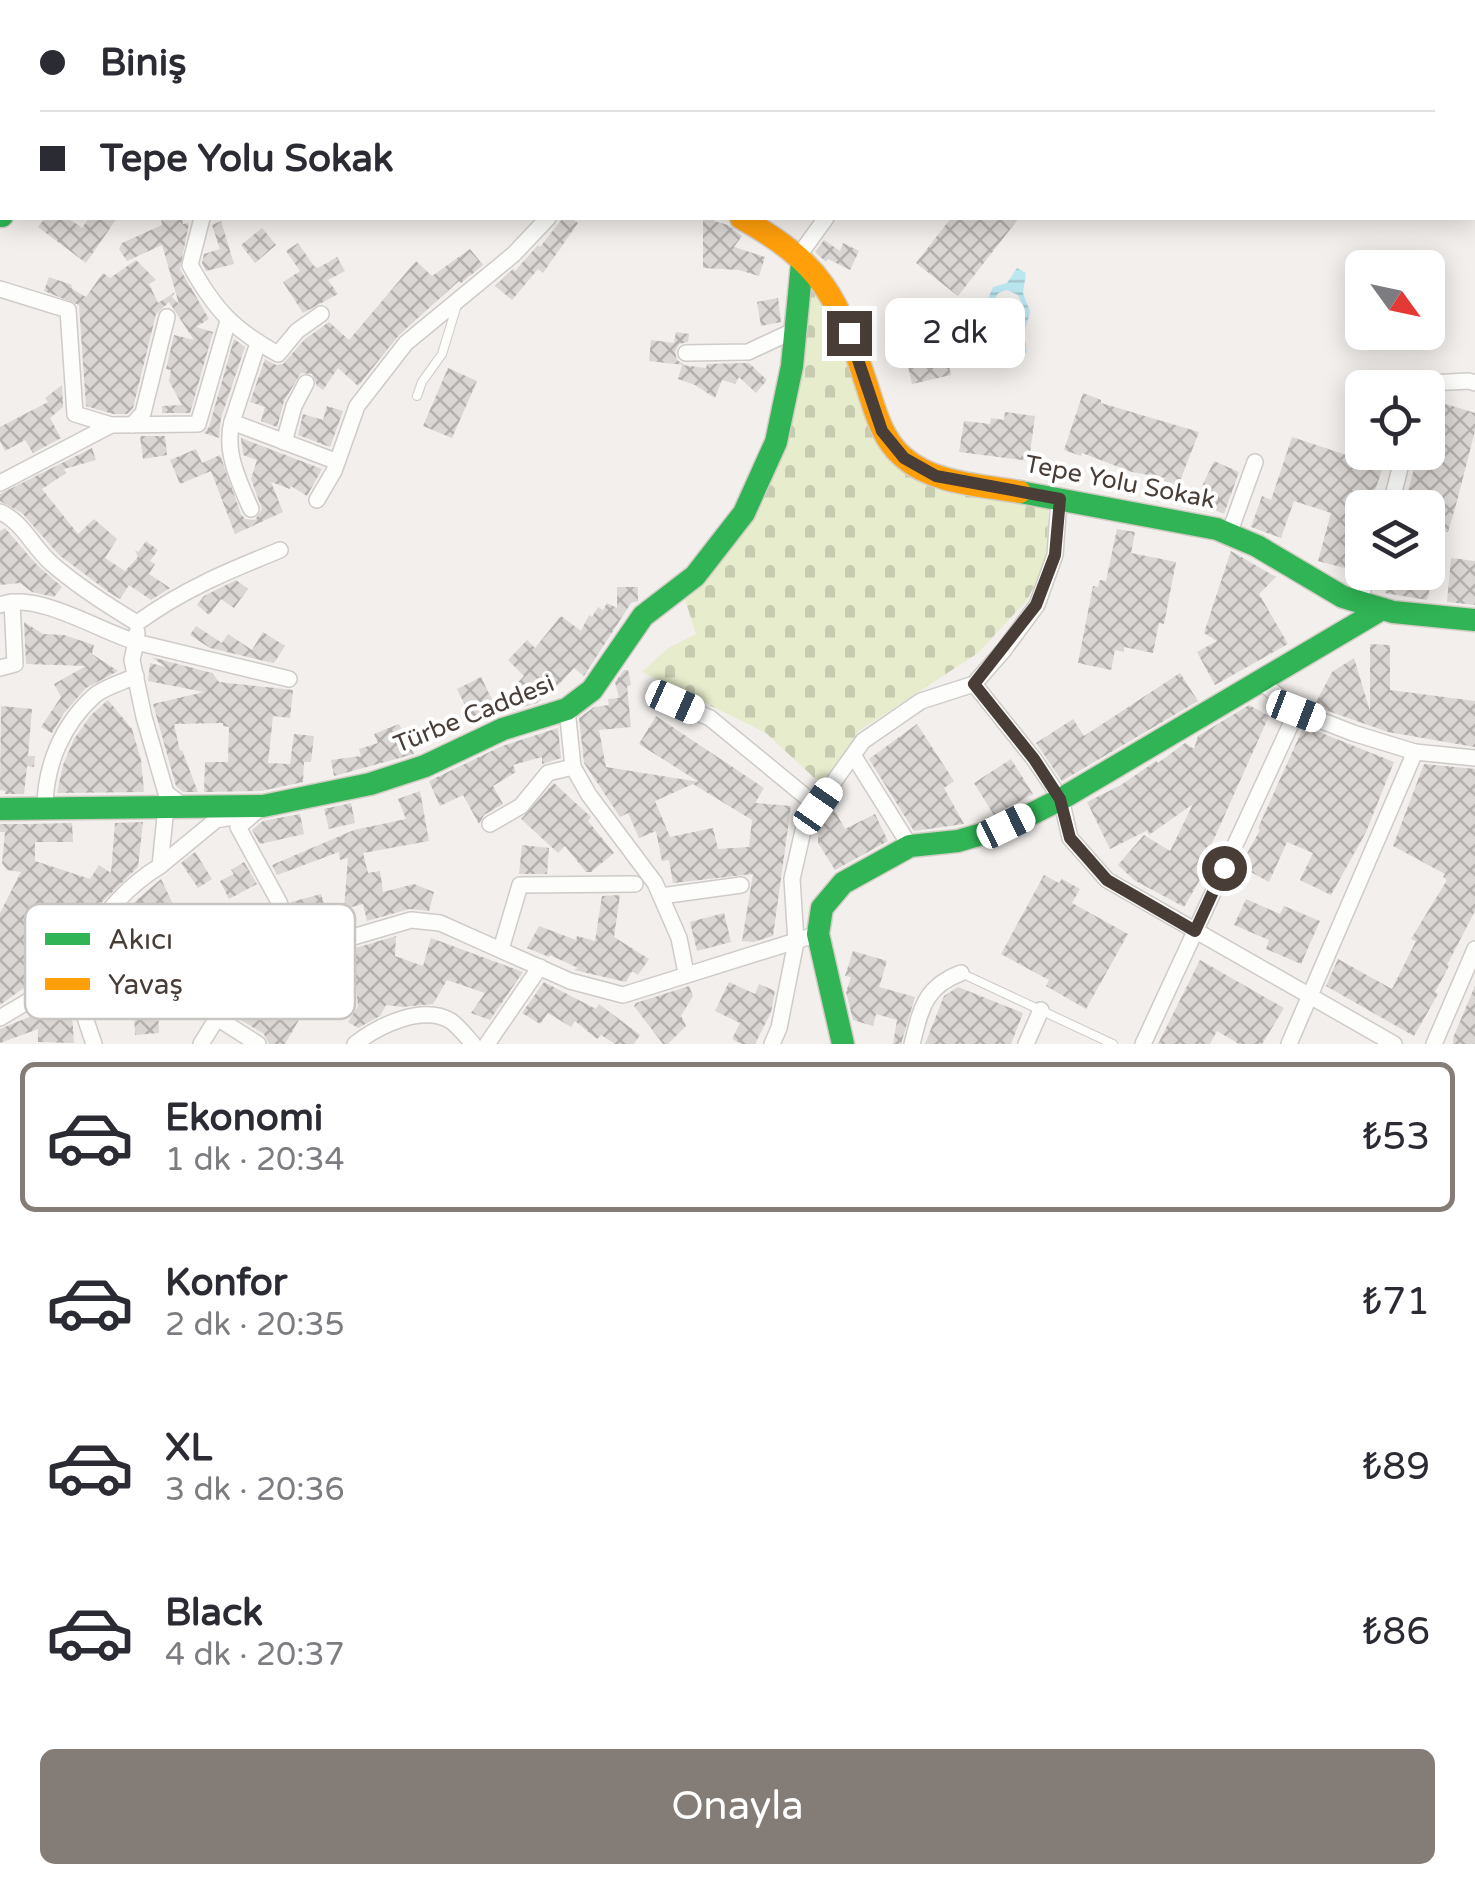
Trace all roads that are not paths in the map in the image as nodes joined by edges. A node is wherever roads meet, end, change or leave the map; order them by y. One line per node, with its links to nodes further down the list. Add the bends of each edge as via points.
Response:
1 (201, 220): 10 (street, via 190,265)
2 (546, 220): 7 (street)
3 (745, 220): 5 (street, Tepe Yolu Sokak, via 782,241)
4 (825, 220): 5 (street)
5 (799, 260): 11 (street, Türbe Caddesi); 25 (street, Tepe Yolu Sokak, via 823,280 882,431 904,458 936,476)
6 (0, 289): 19 (street, via 68,310 75,414)
7 (458, 299): 17 (lane, via 442,354); 22 (street, via 406,343 358,406)
8 (321, 314): 12 (street, via 278,354)
9 (167, 317): 20 (street, via 142,412)
10 (228, 321): 12 (street); 20 (street, via 198,424)
11 (795, 330): 13 (street, via 748,352); 43 (street, Türbe Caddesi, via 776,442 744,513 695,576 643,616 592,690)
12 (258, 343): 18 (street)
13 (686, 354)
14 (1445, 382): 16 (street)
15 (306, 383): 21 (street)
16 (1475, 384)
17 (417, 396)
18 (232, 422): 21 (street); 27 (street, via 234,465)
19 (111, 425): 20 (street); 24 (street)
20 (132, 425)
21 (284, 442): 22 (street)
22 (335, 461): 26 (street)
23 (1255, 462): 29 (street)
24 (0, 483)
25 (1060, 499): 29 (street, Tepe Yolu Sokak); 41 (street, via 1055,555 1036,605)
26 (317, 500)
27 (251, 509)
28 (5, 518): 35 (street, via 48,560)
29 (1229, 534): 33 (street, Tepe Yolu Sokak, via 1343,598)
30 (280, 550): 35 (street, via 228,569)
31 (1370, 590): 33 (street)
32 (6, 604): 36 (street, via 50,608); 37 (street, via 15,664)
33 (1371, 606): 34 (street, Tepe Yolu Sokak); 40 (street)
34 (1475, 620)
35 (138, 623): 36 (street)
36 (136, 642): 38 (street); 39 (street)
37 (0, 668)
38 (136, 676): 52 (street); 53 (street, via 96,694 70,726 50,762)
39 (289, 679)
40 (1260, 681): 44 (street); 49 (street)
41 (974, 684): 46 (street, via 921,701 863,741); 49 (street)
42 (675, 702): 51 (street, via 710,718)
43 (567, 709): 48 (street); 50 (street, Türbe Caddesi, via 370,784)
44 (1296, 711): 45 (street); 63 (street)
45 (1415, 752): 47 (street); 71 (street)
46 (853, 756): 51 (street); 56 (street)
47 (1475, 758)
48 (573, 767): 55 (street, via 548,773 521,806); 60 (street)
49 (1060, 799): 56 (street, via 1006,826); 63 (street, via 1070,838 1107,880)
50 (263, 806): 52 (street, Türbe Caddesi); 57 (street, via 216,820); 62 (street, via 238,826)
51 (818, 806): 65 (street, via 806,822 792,879)
52 (175, 807): 53 (street, Türbe Caddesi); 57 (street)
53 (45, 808): 54 (street, Türbe Caddesi)
54 (0, 810)
55 (490, 824)
56 (910, 846): 65 (street, via 843,883)
57 (160, 866): 61 (street)
58 (635, 884): 66 (street, via 520,885)
59 (741, 885): 60 (street)
60 (661, 896): 69 (street)
61 (111, 904)
62 (280, 904)
63 (1195, 931): 71 (street); 89 (street)
64 (355, 936): 66 (street, via 410,920 440,923)
65 (807, 938): 69 (street); 84 (street); 85 (street)
66 (501, 949): 68 (street)
67 (1475, 950): 92 (street)
68 (540, 967): 69 (street, via 624,995); 83 (street)
69 (686, 973)
70 (961, 973): 73 (lane); 86 (street, via 940,981 922,1005)
71 (1309, 996): 90 (street); 91 (street)
72 (25, 1002): 74 (street)
73 (1041, 1010): 87 (street); 88 (lane)
74 (0, 1018)
75 (85, 1019): 78 (street)
76 (216, 1019): 79 (street)
77 (219, 1019): 80 (street)
78 (94, 1044)
79 (201, 1044)
80 (258, 1044)
81 (355, 1044): 82 (street, via 424,1014 450,1020)
82 (474, 1044)
83 (486, 1044)
84 (772, 1044)
85 (843, 1044)
86 (912, 1044)
87 (1026, 1044)
88 (1113, 1044)
89 (1143, 1044)
90 (1288, 1044)
91 (1394, 1044)
92 (1434, 1044)

